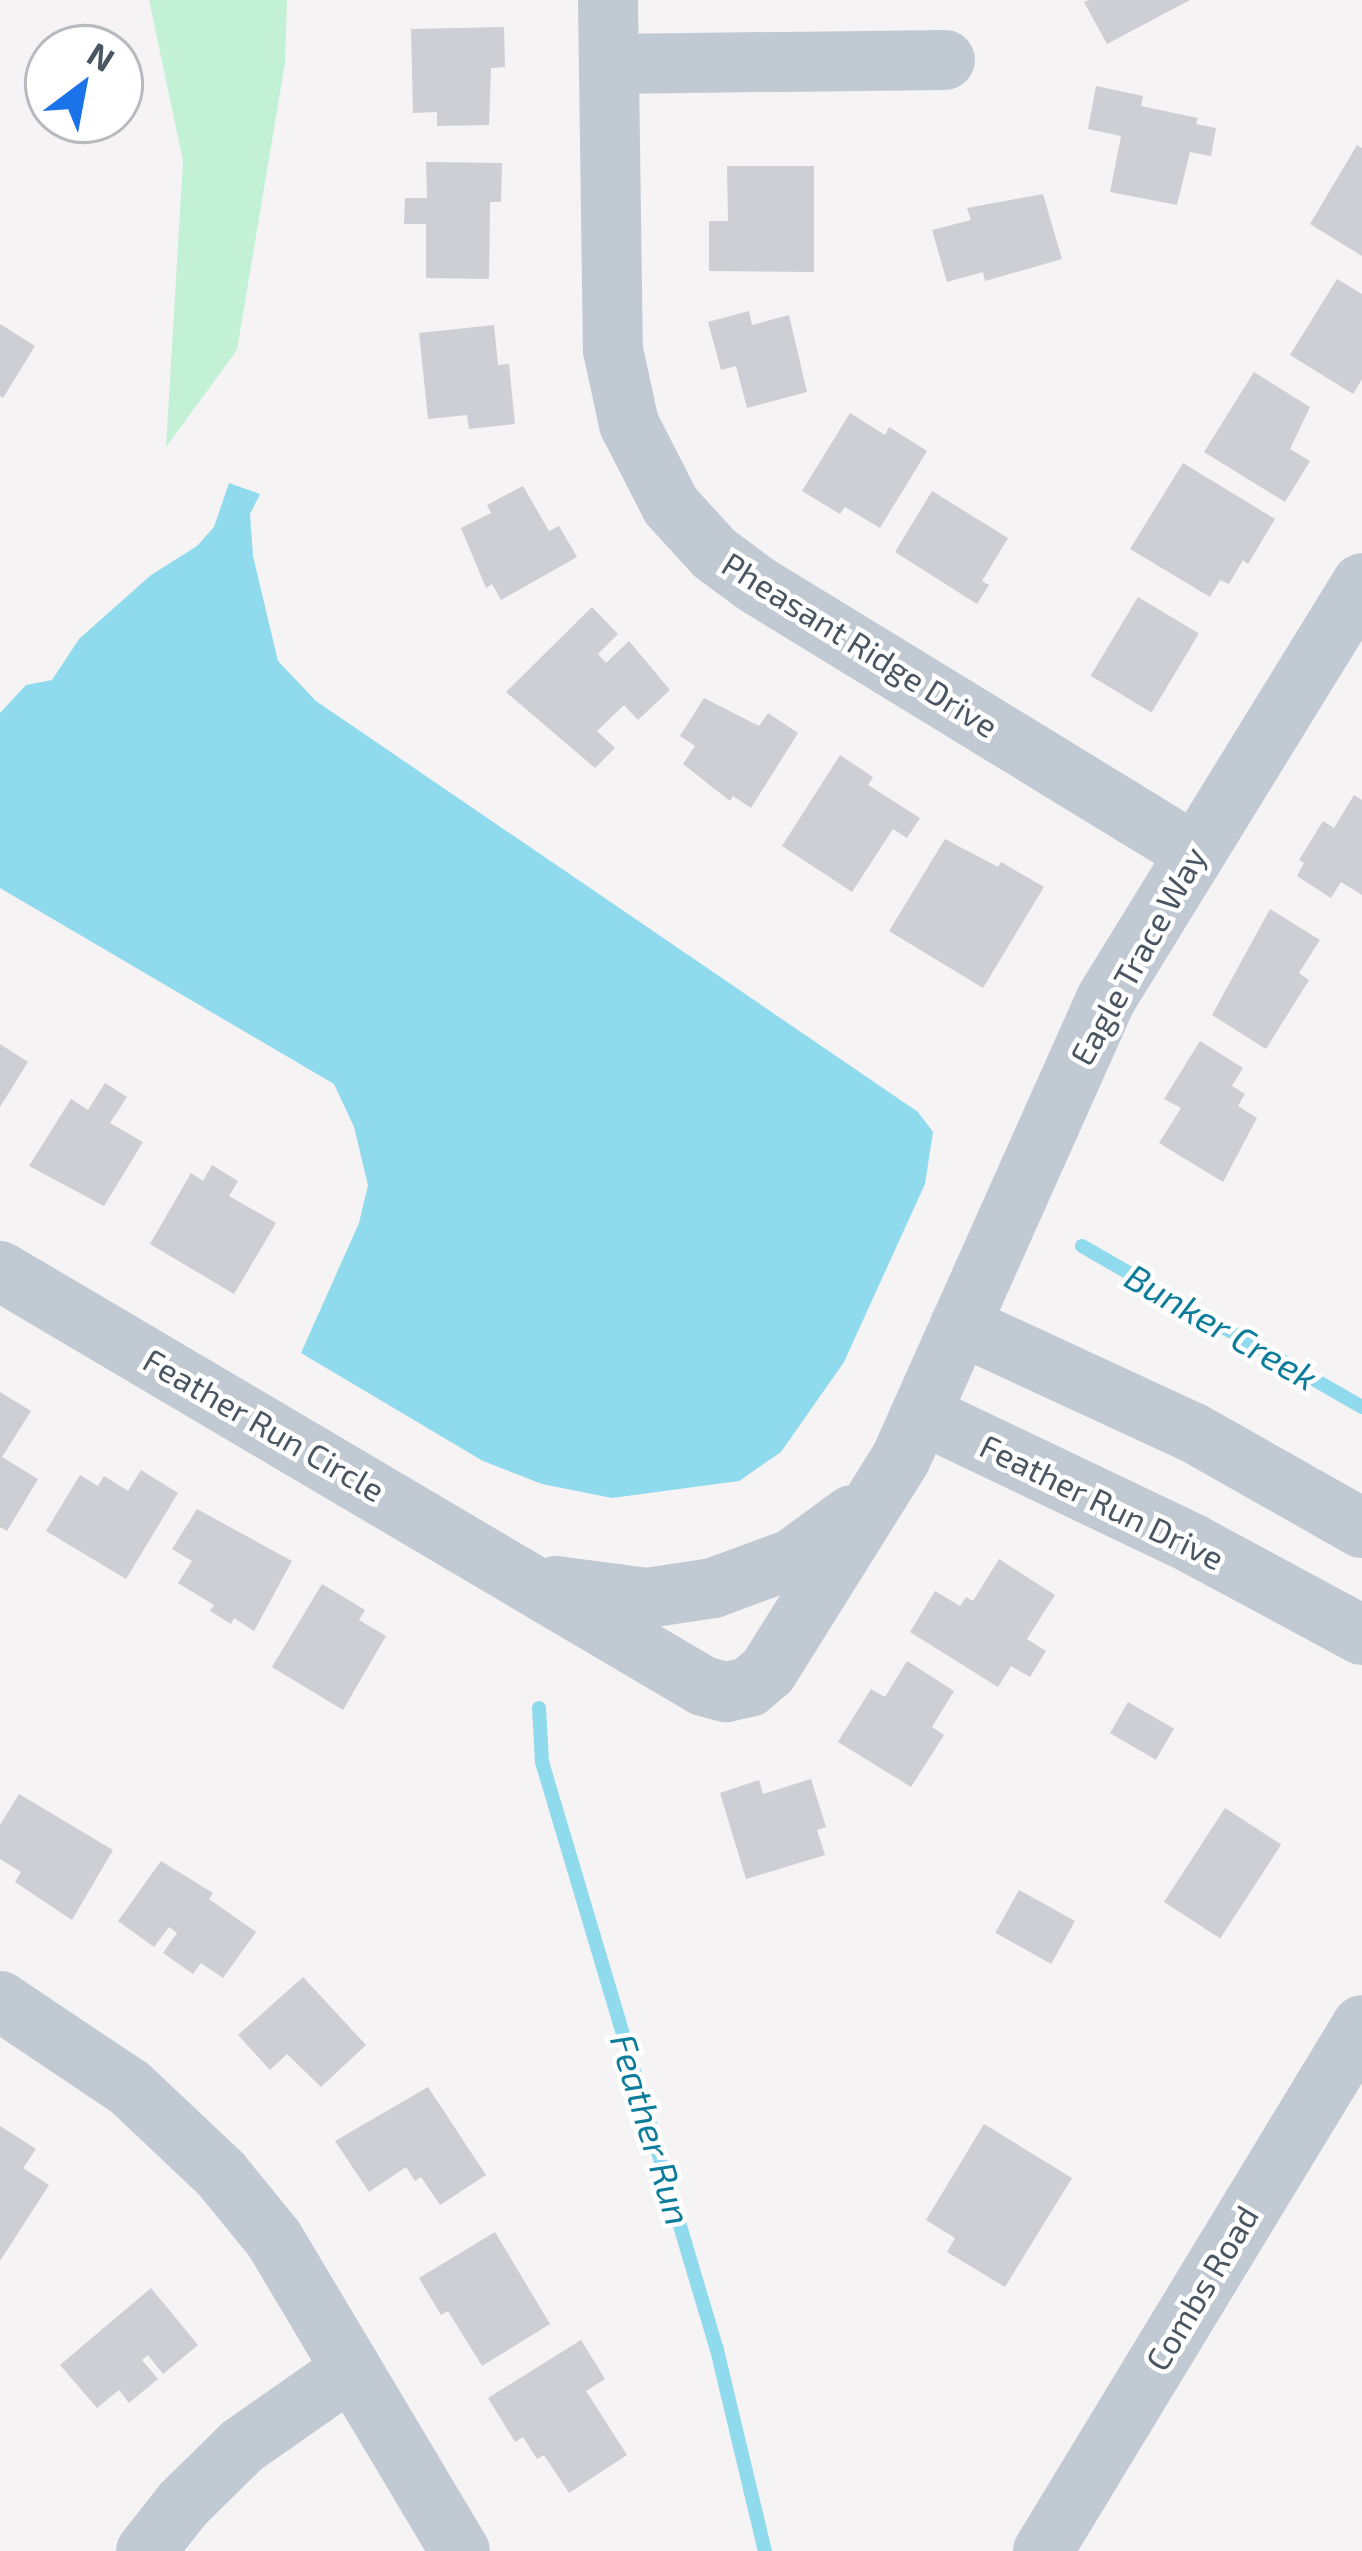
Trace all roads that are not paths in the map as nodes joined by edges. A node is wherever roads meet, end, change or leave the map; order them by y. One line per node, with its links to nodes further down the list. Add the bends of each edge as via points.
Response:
1 (608, 0): 3 (street, Pheasant Ridge Drive)
2 (945, 60): 3 (street)
3 (608, 64): 5 (street, Pheasant Ridge Drive, via 615,367 629,424 671,506 757,585)
4 (1362, 583): 5 (street, Eagle Trace Way)
5 (1195, 853): 7 (street, Eagle Trace Way, via 1093,1023)
6 (0, 1271): 11 (street, Feather Run Circle)
7 (961, 1325): 8 (street, Eagle Trace Way); 10 (street, via 1192,1432)
8 (921, 1414): 9 (street); 12 (street, Feather Run Drive)
9 (878, 1494): 11 (street, via 792,1559 713,1588 676,1597 601,1596); 11 (street, via 768,1671 749,1687 703,1685)
10 (1362, 1528)
11 (526, 1580)
12 (1362, 1635)
13 (0, 2002): 15 (street, via 130,2088 207,2159 274,2239)
14 (1362, 2025): 18 (street, Combs Road)
15 (352, 2369): 16 (street, via 242,2446); 17 (street)
16 (146, 2551)
17 (460, 2551)
18 (1043, 2551)

